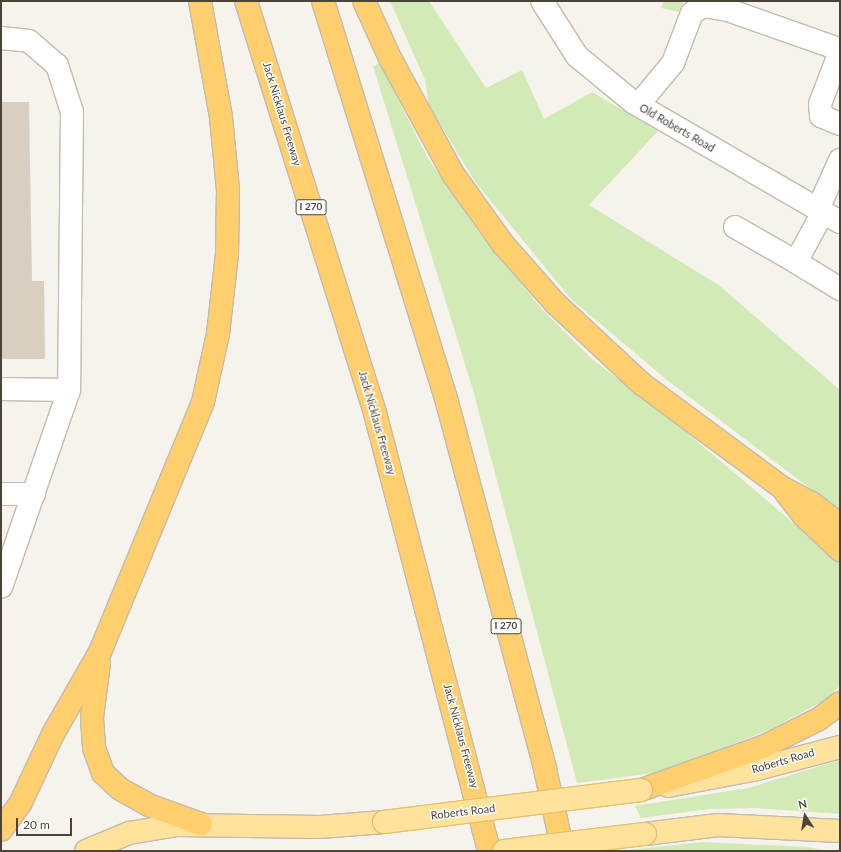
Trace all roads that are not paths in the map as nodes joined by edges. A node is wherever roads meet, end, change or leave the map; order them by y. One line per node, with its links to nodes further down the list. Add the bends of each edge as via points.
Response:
1 (200, 1): 24 (highway, via 221,117 228,190 227,254 218,334 203,402)
2 (246, 1): 32 (highway, Jack Nicklaus Freeway / I 270, via 375,413)
3 (323, 1): 34 (highway, I 270, via 447,402 545,769)
4 (364, 1): 18 (highway, via 374,27 416,109 453,174 503,244 555,302 642,384)
5 (542, 1): 9 (street, Old Roberts Road, via 577,56)
6 (703, 4): 7 (street); 9 (street, via 692,13 673,63)
7 (750, 9): 10 (street, via 836,48 838,56 820,104 821,116)
8 (1, 38): 17 (street, via 29,41 57,65 72,112)
9 (638, 105): 12 (street, Old Roberts Road)
10 (840, 124)
11 (840, 160): 12 (street)
12 (827, 215): 14 (street)
13 (735, 227): 14 (street)
14 (796, 262): 15 (street)
15 (840, 289)
16 (1, 389): 17 (street)
17 (69, 390): 20 (street)
18 (781, 487): 21 (highway, via 813,504); 22 (highway, via 804,516)
19 (1, 494): 20 (street)
20 (34, 494): 23 (street, via 16,551)
21 (840, 525)
22 (840, 550)
23 (1, 587)
24 (100, 652): 28 (highway, via 92,718 94,748 103,773 120,789 151,806); 29 (highway, via 54,734 21,802)
25 (840, 703): 27 (highway, via 819,719 765,746)
26 (840, 746): 27 (main road, Roberts Road, via 753,770)
27 (641, 790): 28 (main road, Roberts Road, bridge, via 384,822 294,827)
28 (201, 824): 31 (main road, Roberts Road, via 129,833)
29 (1, 830)
30 (840, 831): 33 (main road, bridge, via 718,825)
31 (86, 851)
32 (489, 851)
33 (504, 851)
34 (563, 851)

